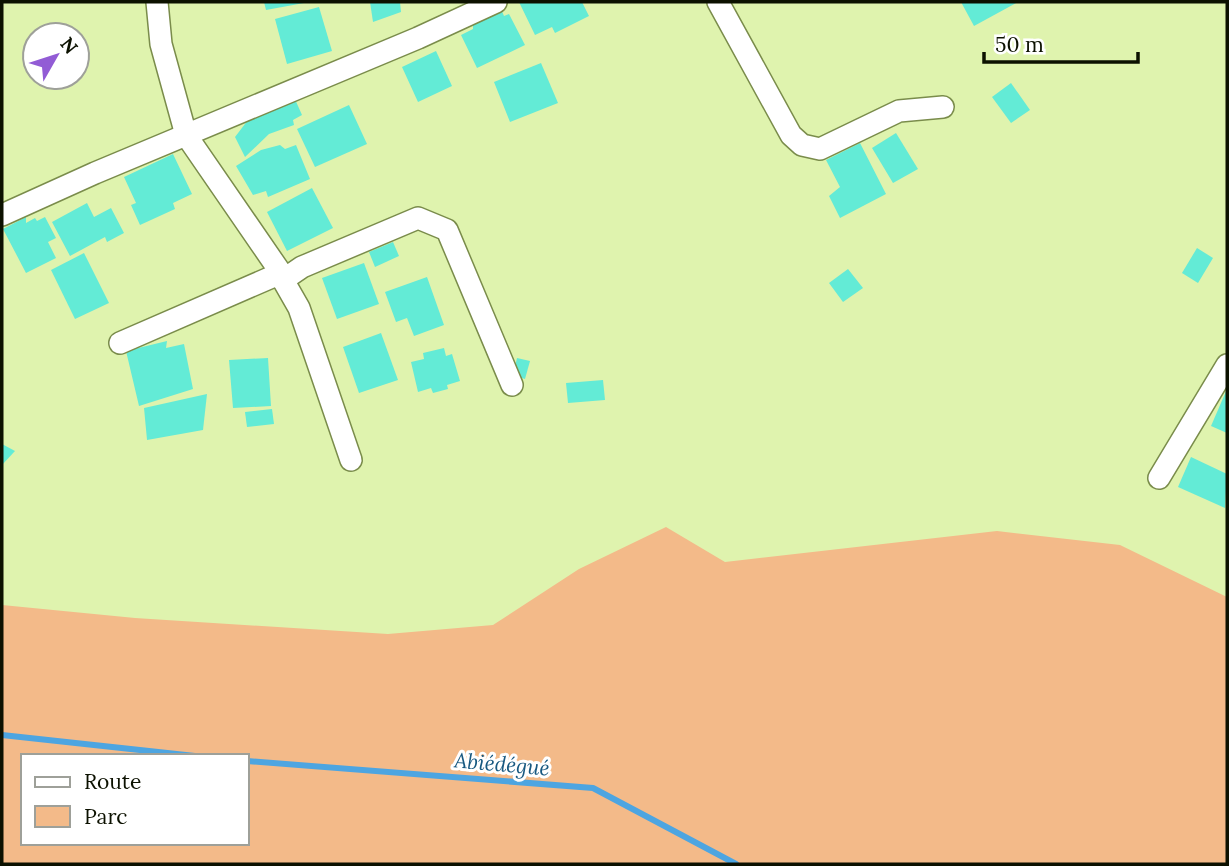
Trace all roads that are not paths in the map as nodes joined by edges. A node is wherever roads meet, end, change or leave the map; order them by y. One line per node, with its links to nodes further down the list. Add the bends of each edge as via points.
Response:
1 (157, 2): 5 (street, via 161,44)
2 (496, 2): 5 (street)
3 (718, 2): 4 (street, via 791,135 802,145 820,149 899,111)
4 (943, 107)
5 (186, 135): 6 (street); 7 (street)
6 (2, 215)
7 (282, 277): 8 (street); 10 (street, via 418,218 447,230); 11 (street, via 299,308)
8 (120, 343)
9 (1227, 365): 12 (street)
10 (512, 384)
11 (351, 460)
12 (1159, 478)

